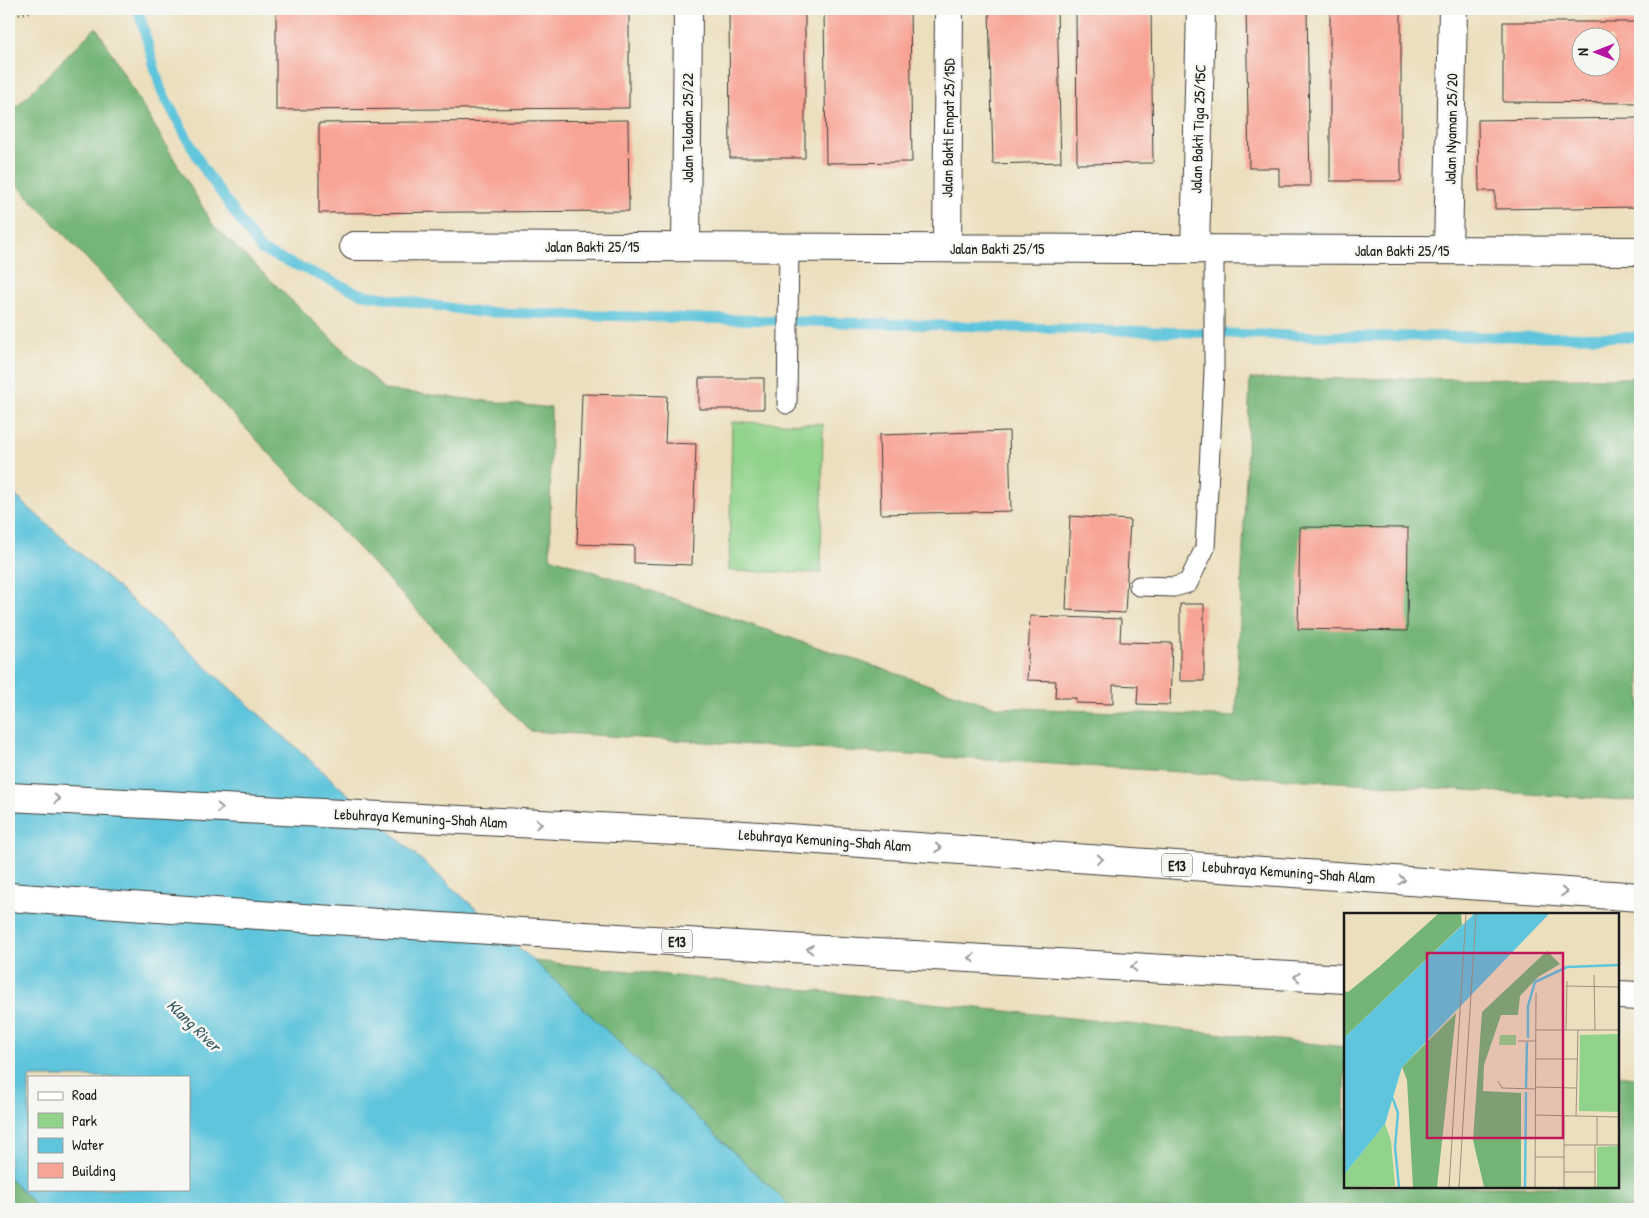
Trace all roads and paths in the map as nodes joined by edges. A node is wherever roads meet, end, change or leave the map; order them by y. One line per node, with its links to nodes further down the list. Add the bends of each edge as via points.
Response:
1 (43, 9): 6 (path)
2 (688, 9): 8 (main road, Jalan Teladan 25/22)
3 (949, 9): 10 (main road, Jalan Bakti Empat 25/15D)
4 (1201, 9): 11 (main road, Jalan Bakti Tiga 25/15C)
5 (1453, 9): 12 (main road, Jalan Nyaman 25/20)
6 (9, 16)
7 (354, 246): 8 (main road, Jalan Bakti 25/15)
8 (686, 247): 9 (main road, Jalan Bakti 25/15)
9 (789, 247): 10 (main road, Jalan Bakti 25/15); 14 (lane)
10 (946, 248): 11 (main road, Jalan Bakti 25/15)
11 (1204, 249): 12 (main road, Jalan Bakti 25/15); 15 (lane, via 1214,292 1214,371 1205,548 1188,582 1174,587)
12 (1448, 250): 13 (main road, Jalan Bakti 25/15)
13 (1640, 251)
14 (787, 404)
15 (1139, 586)
16 (9, 797): 18 (main road, Lebuhraya Kemuning-Shah Alam / E13, one-way to 18, via 715,833)
17 (9, 897): 19 (main road, E13, one-way to 17, via 720,944)
18 (1640, 897)
19 (1344, 979)
20 (1619, 995): 21 (main road)
21 (1640, 996)

